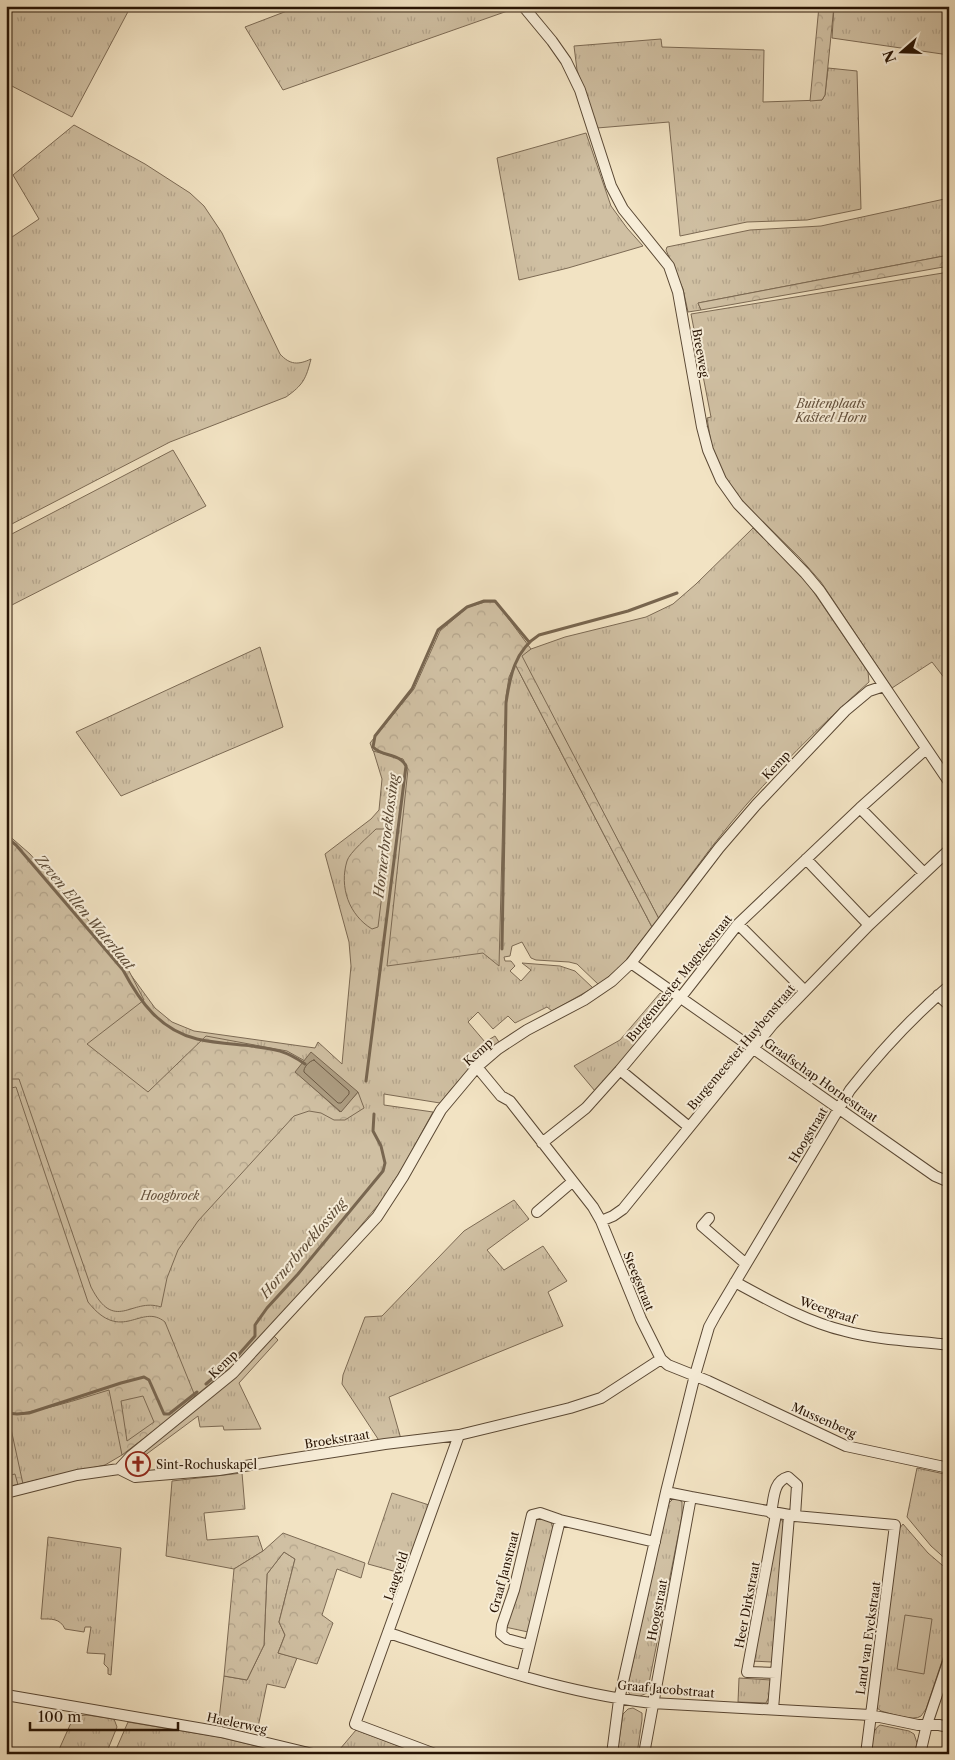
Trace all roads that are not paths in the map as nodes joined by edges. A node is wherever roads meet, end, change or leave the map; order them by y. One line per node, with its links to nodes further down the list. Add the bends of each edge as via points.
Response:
1 (523, 6): 2 (street, Breeweg, via 566,61 580,90 610,186 623,209 668,266 678,292 702,427 721,480 738,504 820,591)
2 (884, 686): 3 (street, Breeweg); 11 (street, Kemp, via 869,691 845,711 756,805)
3 (926, 749): 4 (street, Breeweg); 5 (street, Burgemeester Magnéestraat)
4 (949, 782)
5 (860, 808): 7 (street, Burgemeester Magnéestraat); 8 (street)
6 (949, 850): 8 (street, Burgemeester Huybenstraat)
7 (806, 859): 9 (street, Burgemeester Magnéestraat); 10 (street)
8 (924, 873): 10 (street, Burgemeester Huybenstraat)
9 (738, 924): 13 (street); 15 (street, Burgemeester Magnéestraat)
10 (869, 925): 13 (street, Burgemeester Huybenstraat)
11 (632, 962): 15 (street, Graafschap Hornestraat); 18 (street, Kemp, via 584,1000 527,1030)
12 (949, 986): 14 (street, Hoogstraat)
13 (805, 991): 17 (street, Burgemeester Huybenstraat)
14 (938, 995): 16 (street); 20 (street, Hoogstraat, via 876,1057)
15 (681, 997): 17 (street, Graafschap Hornestraat); 19 (street, Burgemeester Magnéestraat)
16 (949, 1005)
17 (754, 1049): 20 (street, Graafschap Hornestraat); 21 (street, Burgemeester Huybenstraat)
18 (477, 1067): 22 (street, Steegstraat, via 501,1096 510,1101); 35 (street, Kemp, via 441,1110 377,1217 233,1373 131,1456)
19 (620, 1070): 21 (street); 22 (street, Burgemeester Magnéestraat, via 586,1108)
20 (839, 1107): 24 (street, Graafschap Hornestraat, via 935,1176); 28 (street, Hoogstraat)
21 (690, 1127): 27 (street, Burgemeester Huybenstraat, via 623,1209)
22 (542, 1143): 23 (street, Steegstraat)
23 (572, 1182): 25 (street); 27 (street, Steegstraat, via 593,1206)
24 (949, 1182)
25 (537, 1212)
26 (709, 1218): 28 (street, via 702,1226)
27 (601, 1221): 31 (street, Steegstraat, via 640,1319)
28 (746, 1264): 29 (street, Hoogstraat)
29 (736, 1282): 30 (street, Weergraaf, via 793,1312 844,1331); 32 (street, Hoogstraat, via 709,1327)
30 (949, 1345)
31 (660, 1358): 32 (street, via 668,1365); 33 (street, Broekstraat, via 601,1398)
32 (695, 1375): 34 (street, Mussenberg, via 846,1446); 36 (street, Hoogstraat)
33 (459, 1435): 35 (street, Broekstraat, via 219,1470 135,1477); 43 (street, Laagveld)
34 (949, 1468)
35 (119, 1470): 37 (street, Broekstraat, via 78,1475)
36 (666, 1492): 38 (street); 42 (street, Hoogstraat)
37 (6, 1493)
38 (691, 1496): 39 (street); 50 (street, Hoogstraat)
39 (774, 1513): 40 (street); 40 (street, via 777,1484 788,1478 797,1485); 46 (street, Heer Dirkstraat, via 747,1672)
40 (792, 1516): 46 (street); 52 (street, Land van Eyckstraat, via 895,1525)
41 (560, 1520): 42 (street, Graaf Janstraat); 44 (street); 44 (street, Graaf Janstraat, via 540,1513 532,1515 502,1625 501,1634 506,1639)
42 (655, 1542): 49 (street, Hoogstraat)
43 (389, 1633): 47 (street, Graaf Jacobstraat); 56 (street, Laagveld, via 355,1724)
44 (529, 1644): 47 (street)
45 (949, 1659): 53 (street)
46 (776, 1673): 51 (street)
47 (522, 1676): 49 (street, Graaf Jacobstraat)
48 (6, 1695): 55 (street, Haelerweg, via 221,1732)
49 (619, 1700): 50 (street, Graaf Jacobstraat); 57 (street, Hoogstraat)
50 (652, 1703): 51 (street, Graaf Jacobstraat); 58 (street, Hoogstraat)
51 (773, 1709): 52 (street, Graaf Jacobstraat)
52 (870, 1715): 53 (street, Graaf Jacobstraat); 59 (street, Land van Eyckstraat)
53 (927, 1724): 54 (street, Graaf Jacobstraat); 60 (street)
54 (949, 1727)
55 (314, 1754)
56 (435, 1754)
57 (612, 1754)
58 (644, 1754)
59 (866, 1754)
60 (920, 1754)

